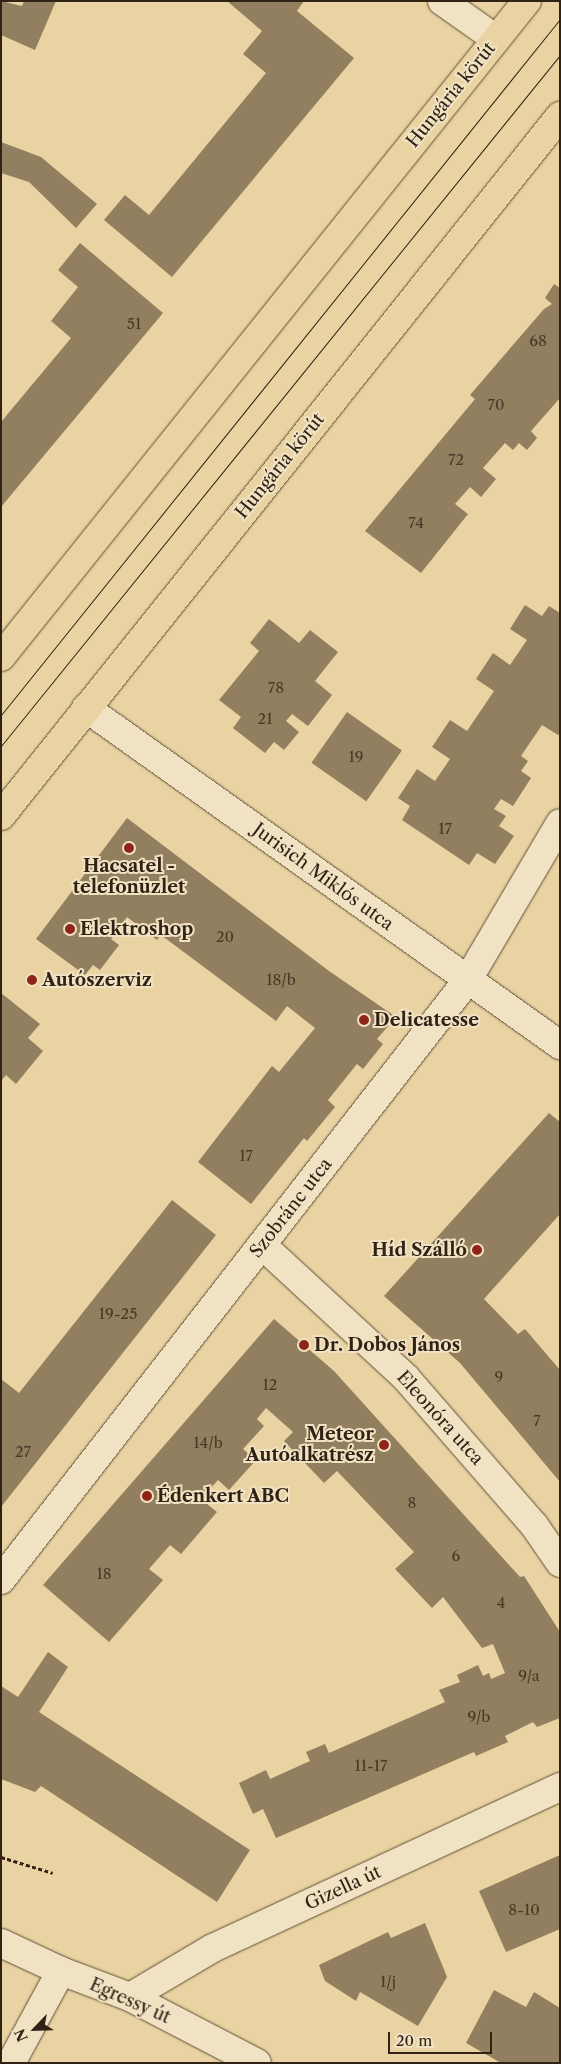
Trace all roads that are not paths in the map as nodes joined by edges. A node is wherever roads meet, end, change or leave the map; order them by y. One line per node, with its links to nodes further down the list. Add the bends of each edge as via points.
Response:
1 (442, 1): 3 (street)
2 (527, 1): 3 (main road, Hungária körút)
3 (496, 39): 5 (main road, Hungária körút)
4 (560, 116): 6 (main road, Hungária körút)
5 (1, 657)
6 (86, 708): 7 (main road, Hungária körút); 9 (street, Jurisich Miklós utca)
7 (1, 816)
8 (560, 823): 9 (street, Szobránc utca)
9 (467, 981): 10 (street, Jurisich Miklós utca); 11 (street, Szobránc utca)
10 (560, 1046)
11 (262, 1245): 12 (street, Eleonóra utca, via 406,1378 534,1525); 13 (street, Szobránc utca)
12 (560, 1563)
13 (1, 1580)
14 (560, 1787): 17 (street, Gizella út, via 213,1948)
15 (1, 1943): 16 (street, Egressy út)
16 (60, 1971): 17 (street, Egressy út); 18 (street)
17 (130, 1997): 19 (street, Egressy út)
18 (11, 2063)
19 (257, 2063)

